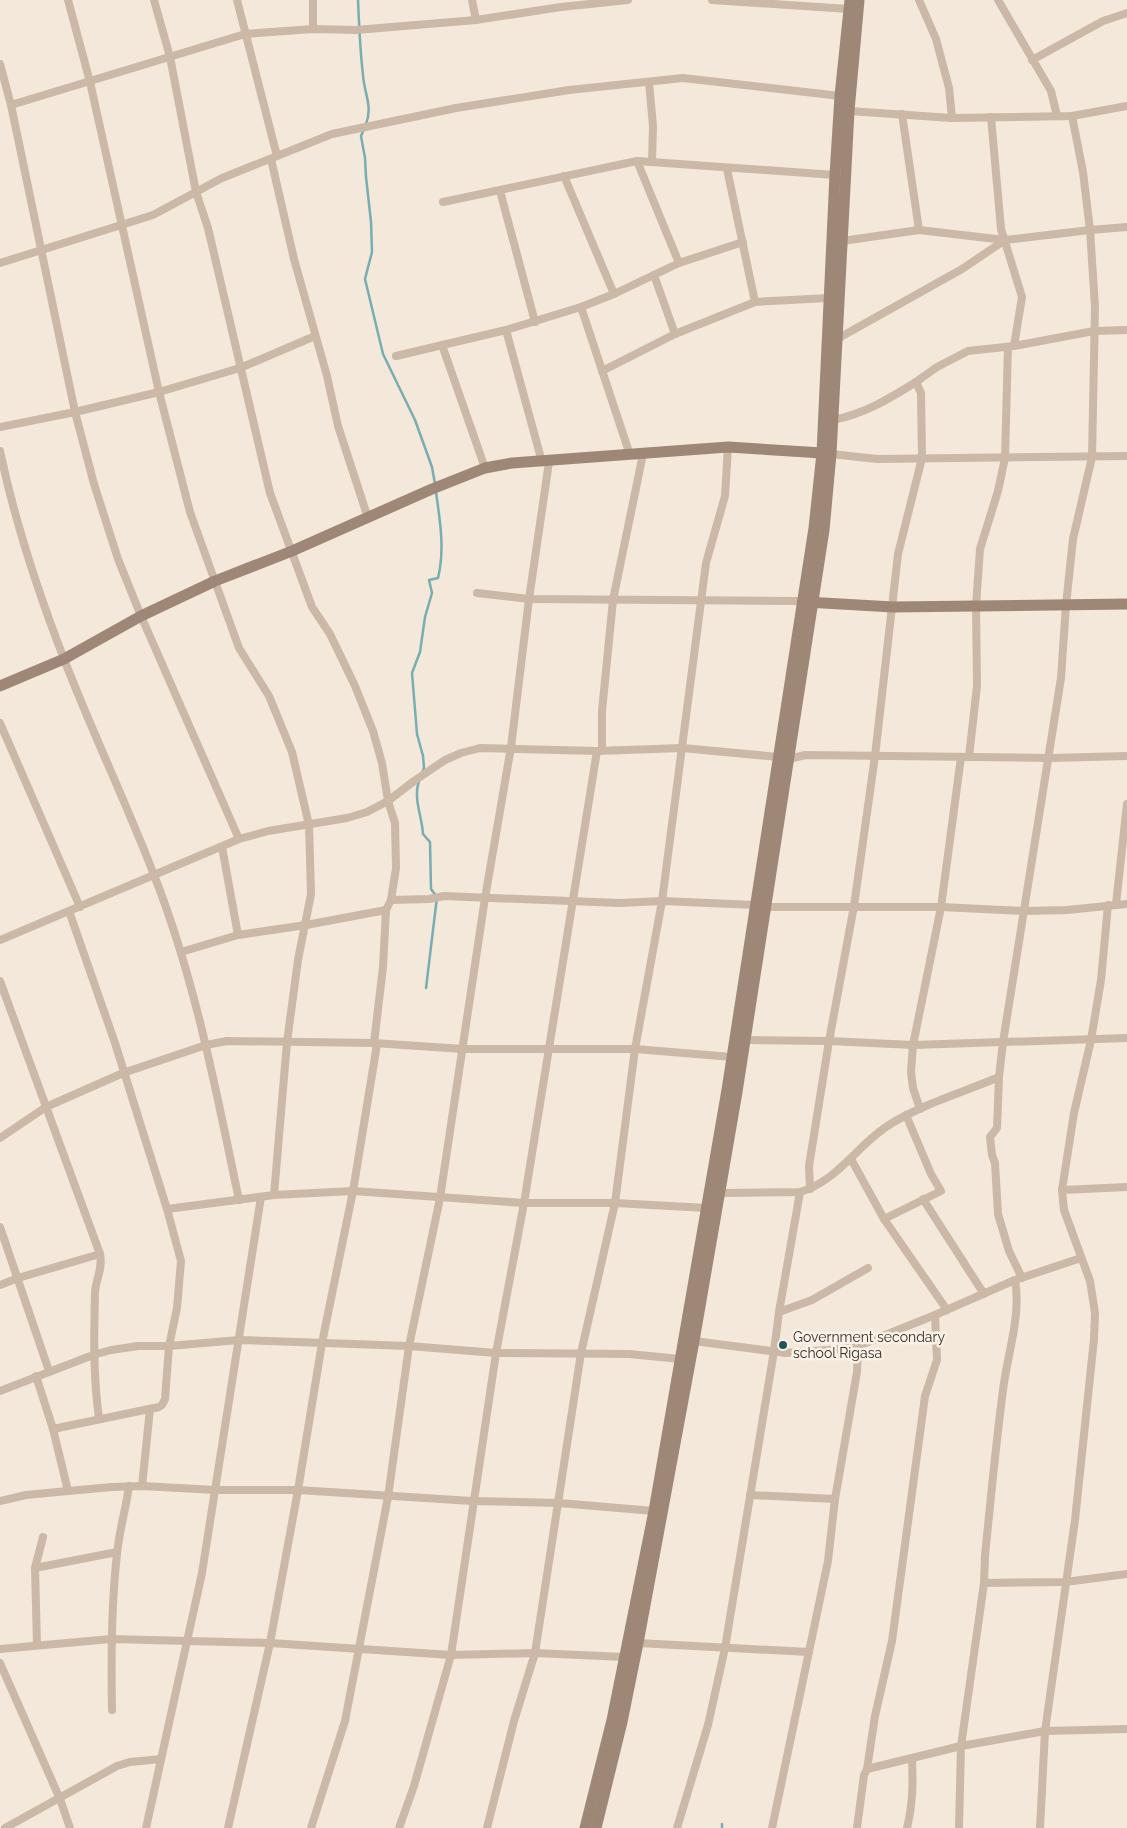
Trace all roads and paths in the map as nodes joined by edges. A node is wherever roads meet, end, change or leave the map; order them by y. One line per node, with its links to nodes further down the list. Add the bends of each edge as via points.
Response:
1 (68, 0): 19 (street)
2 (154, 0): 16 (street)
3 (237, 0): 15 (street)
4 (313, 0): 14 (street)
5 (472, 0): 13 (street)
6 (628, 0): 13 (street)
7 (712, 0): 11 (street)
8 (859, 0): 24 (main road)
9 (919, 0): 29 (street, via 936,39 949,88)
10 (998, 0): 17 (street)
11 (849, 4): 21 (main road)
12 (1127, 13): 17 (street, via 1103,21)
13 (476, 20): 14 (street, via 356,30)
14 (313, 28): 15 (street)
15 (245, 34): 16 (street); 30 (street)
16 (170, 57): 19 (street); 37 (street)
17 (1032, 60): 26 (street, via 1051,91)
18 (0, 64): 22 (street)
19 (90, 82): 22 (street); 39 (street)
20 (649, 82): 21 (street, via 683,78); 30 (street, via 569,90 456,108 332,134); 32 (street)
21 (840, 96): 34 (main road)
22 (11, 105): 46 (street)
23 (1127, 106): 27 (street)
24 (850, 111): 25 (street); 44 (main road)
25 (902, 114): 29 (street); 41 (street)
26 (1057, 116): 27 (street); 28 (street)
27 (1072, 116): 42 (street)
28 (991, 117): 29 (street); 43 (street, via 1001,229)
29 (952, 118)
30 (274, 157): 37 (street); 59 (street, via 294,259)
31 (637, 161): 32 (street); 35 (street); 48 (street)
32 (652, 162): 33 (street)
33 (727, 169): 34 (street); 45 (street)
34 (835, 175): 51 (main road)
35 (564, 176): 36 (street); 50 (street)
36 (500, 191): 38 (street); 54 (street)
37 (196, 192): 39 (street, via 153,215); 64 (street, via 208,228)
38 (443, 202)
39 (122, 226): 46 (street); 68 (street)
40 (1127, 228): 42 (street)
41 (919, 230): 43 (street); 44 (street)
42 (1090, 230): 43 (street); 57 (street)
43 (1005, 240): 60 (street, via 962,269); 62 (street, via 1022,297)
44 (842, 241): 60 (main road)
45 (743, 242): 48 (street); 52 (street)
46 (41, 251): 47 (street); 69 (street)
47 (0, 263)
48 (679, 263): 49 (street)
49 (654, 275): 50 (street); 58 (street)
50 (614, 294): 53 (street)
51 (828, 298): 52 (street); 66 (main road)
52 (755, 302): 58 (street)
53 (581, 307): 54 (street); 65 (street)
54 (535, 322): 55 (street)
55 (506, 330): 61 (street); 81 (street)
56 (1127, 330): 57 (street)
57 (1094, 331): 62 (street); 78 (street)
58 (675, 334): 65 (street)
59 (315, 336): 64 (street); 83 (street, via 338,426)
60 (837, 339): 66 (main road)
61 (442, 345): 63 (street); 82 (street)
62 (1011, 347): 67 (street, via 968,351); 80 (street)
63 (396, 356)
64 (240, 368): 68 (street); 84 (street, via 270,493)
65 (602, 371): 76 (street)
66 (830, 372): 70 (main road); 75 (main road)
67 (916, 382): 70 (street, via 868,410); 79 (street, via 921,393)
68 (159, 392): 69 (street); 85 (street, via 190,512)
69 (75, 412): 71 (street); 95 (street, via 118,559)
70 (833, 420): 75 (main road)
71 (0, 426)
72 (728, 447): 74 (main road); 75 (main road); 89 (street, via 726,496 706,563)
73 (0, 451): 96 (street, via 34,574)
74 (642, 454): 76 (main road); 88 (street)
75 (827, 454): 79 (street, via 877,459); 90 (main road, via 814,528)
76 (630, 455): 81 (main road)
77 (1127, 456): 78 (street)
78 (1092, 457): 80 (street); 93 (street, via 1073,538)
79 (922, 458): 80 (street); 94 (street, via 898,554)
80 (1005, 458): 92 (street, via 980,549)
81 (546, 462): 82 (main road); 87 (street)
82 (485, 468): 83 (main road)
83 (368, 518): 84 (main road)
84 (292, 552): 85 (main road); 107 (street, via 312,607 330,634 373,731)
85 (214, 582): 95 (main road); 109 (street, via 239,648 269,696 292,752)
86 (477, 594): 87 (street)
87 (529, 599): 88 (street); 99 (street)
88 (613, 600): 89 (street); 101 (street)
89 (702, 600): 90 (street); 100 (street)
90 (807, 602): 94 (main road); 105 (main road)
91 (1127, 604): 93 (main road)
92 (976, 606): 93 (main road); 94 (main road); 104 (street, via 976,686)
93 (1066, 606): 106 (street, via 1062,678)
94 (893, 607): 102 (street)
95 (141, 616): 96 (main road); 110 (street)
96 (64, 659): 97 (main road); 112 (street)
97 (0, 686)
98 (0, 723): 121 (street)
99 (512, 748): 101 (street); 107 (street, via 480,748 461,753 445,760); 113 (street)
100 (682, 748): 101 (street); 105 (street); 116 (street)
101 (599, 750): 115 (street)
102 (875, 756): 104 (street); 105 (street, via 805,755); 120 (street)
103 (1127, 756): 106 (street)
104 (965, 757): 106 (street); 122 (street)
105 (784, 758): 119 (main road)
106 (1050, 758): 125 (street)
107 (388, 801): 109 (street, via 347,818); 114 (street, via 395,822 396,841)
108 (1127, 804): 118 (street)
109 (309, 825): 110 (street); 126 (street, via 311,894)
110 (239, 839): 111 (street)
111 (222, 847): 112 (street); 127 (street)
112 (154, 876): 121 (street); 129 (street)
113 (485, 898): 114 (street, via 444,896); 115 (street); 140 (street)
114 (391, 900): 123 (street)
115 (574, 900): 116 (street); 142 (street)
116 (662, 901): 119 (street); 141 (street)
117 (1127, 904): 118 (street)
118 (1112, 905): 125 (street); 133 (street)
119 (761, 906): 120 (street); 132 (main road); 143 (main road)
120 (854, 906): 122 (street); 134 (street)
121 (80, 907): 124 (street)
122 (941, 908): 125 (street); 139 (street)
123 (386, 910): 126 (street); 137 (street)
124 (70, 911): 128 (street); 144 (street)
125 (1025, 911): 136 (street)
126 (306, 925): 127 (street); 135 (street)
127 (238, 935): 129 (street)
128 (0, 939)
129 (181, 952): 138 (street)
130 (0, 981): 146 (street)
131 (1127, 1038): 133 (street)
132 (745, 1040): 134 (street); 156 (main road)
133 (1090, 1040): 136 (street); 153 (street)
134 (829, 1041): 139 (street); 152 (street, via 809,1166)
135 (287, 1042): 137 (street); 138 (street, via 227,1041); 157 (street)
136 (1003, 1042): 139 (street); 145 (street)
137 (375, 1043): 140 (street); 154 (street)
138 (206, 1045): 144 (street); 161 (street)
139 (913, 1045): 147 (street, via 911,1072)
140 (463, 1049): 142 (street); 159 (street)
141 (634, 1049): 142 (street); 143 (street); 163 (street)
142 (547, 1050): 162 (street)
143 (732, 1057): 164 (main road)
144 (124, 1073): 146 (street); 165 (street)
145 (999, 1078): 147 (street); 172 (street, via 997,1128 990,1137 998,1214)
146 (46, 1107): 149 (street); 168 (street)
147 (920, 1109): 148 (street)
148 (906, 1115): 150 (street, via 887,1126); 160 (street, via 941,1191)
149 (0, 1138)
150 (851, 1158): 152 (street); 166 (street)
151 (1127, 1187): 153 (street)
152 (810, 1189): 155 (street)
153 (1062, 1190): 169 (street, via 1064,1210)
154 (353, 1191): 157 (street); 159 (street); 180 (street)
155 (800, 1192): 156 (street); 176 (street)
156 (720, 1193): 179 (main road)
157 (274, 1195): 158 (street)
158 (260, 1197): 161 (street); 178 (street)
159 (440, 1198): 162 (street); 182 (street)
160 (923, 1199): 166 (street); 174 (street)
161 (239, 1200): 165 (street)
162 (524, 1203): 163 (street); 185 (street)
163 (615, 1204): 164 (street); 186 (street)
164 (707, 1208): 188 (main road)
165 (167, 1209): 181 (street, via 181,1260)
166 (884, 1219): 175 (street)
167 (0, 1227): 171 (street)
168 (100, 1254): 171 (street); 187 (street, via 102,1262 95,1288)
169 (1081, 1258): 172 (street); 211 (street, via 1090,1281 1095,1313 1094,1339 1075,1520)
170 (868, 1268): 176 (street, via 812,1300)
171 (18, 1278): 173 (street); 189 (street)
172 (1018, 1279): 174 (street); 212 (street)
173 (0, 1285)
174 (984, 1294): 175 (street)
175 (947, 1310): 177 (street)
176 (779, 1312): 184 (street)
177 (935, 1315): 183 (street); 232 (street, via 937,1360 925,1396 892,1641)
178 (240, 1340): 180 (street); 181 (street); 197 (street)
179 (694, 1341): 184 (street); 216 (main road)
180 (322, 1343): 182 (street); 198 (street)
181 (170, 1346): 187 (street, via 138,1346); 192 (street, via 164,1399 162,1405)
182 (409, 1346): 185 (street); 201 (street)
183 (858, 1346): 184 (street, via 833,1350); 202 (street, via 857,1372)
184 (774, 1351): 200 (street)
185 (496, 1353): 186 (street); 204 (street)
186 (581, 1353): 188 (street); 205 (street)
187 (93, 1355): 189 (street); 193 (street)
188 (680, 1359): 206 (main road)
189 (49, 1371): 190 (street)
190 (36, 1376): 191 (street); 194 (street)
191 (0, 1390)
192 (150, 1409): 193 (street); 196 (street)
193 (99, 1418): 194 (street)
194 (53, 1429): 199 (street)
195 (129, 1486): 196 (street); 199 (street); 208 (street)
196 (142, 1486): 197 (street)
197 (216, 1490): 198 (street); 214 (street)
198 (298, 1490): 201 (street); 215 (street)
199 (68, 1491): 203 (street)
200 (750, 1495): 202 (street); 219 (street)
201 (388, 1497): 204 (street); 218 (street)
202 (835, 1499): 221 (street, via 828,1561)
203 (0, 1501)
204 (472, 1501): 205 (street); 223 (street)
205 (559, 1504): 206 (street); 222 (street)
206 (654, 1511): 224 (main road)
207 (43, 1537): 209 (street)
208 (117, 1552): 209 (street); 213 (street)
209 (35, 1568): 217 (street)
210 (1127, 1574): 211 (street)
211 (1065, 1582): 212 (street); 228 (street)
212 (984, 1583): 229 (street)
213 (111, 1639): 214 (street); 217 (street); 226 (street)
214 (187, 1641): 215 (street); 231 (street)
215 (270, 1643): 218 (street); 237 (street)
216 (638, 1643): 219 (street); 242 (main road)
217 (37, 1645): 220 (street)
218 (358, 1648): 223 (street); 238 (street, via 345,1721)
219 (725, 1648): 221 (street); 243 (street, via 708,1725)
220 (0, 1649)
221 (809, 1652): 244 (street)
222 (536, 1653): 223 (street); 224 (street); 240 (street, via 514,1721)
223 (450, 1655): 239 (street)
224 (624, 1657): 241 (main road)
225 (0, 1663): 233 (street)
226 (112, 1710)
227 (1127, 1729): 228 (street)
228 (1045, 1731): 229 (street); 248 (street)
229 (961, 1746): 230 (street); 247 (street)
230 (912, 1758): 232 (street); 246 (street, via 913,1807)
231 (161, 1759): 233 (street, via 118,1766); 236 (street)
232 (867, 1769): 245 (street)
233 (60, 1799): 234 (street); 235 (street)
234 (5, 1828)
235 (70, 1828)
236 (146, 1828)
237 (228, 1828)
238 (311, 1828)
239 (400, 1828)
240 (487, 1828)
241 (586, 1828)
242 (596, 1828)
243 (677, 1828)
244 (772, 1828)
245 (857, 1828)
246 (907, 1828)
247 (959, 1828)
248 (1040, 1828)

